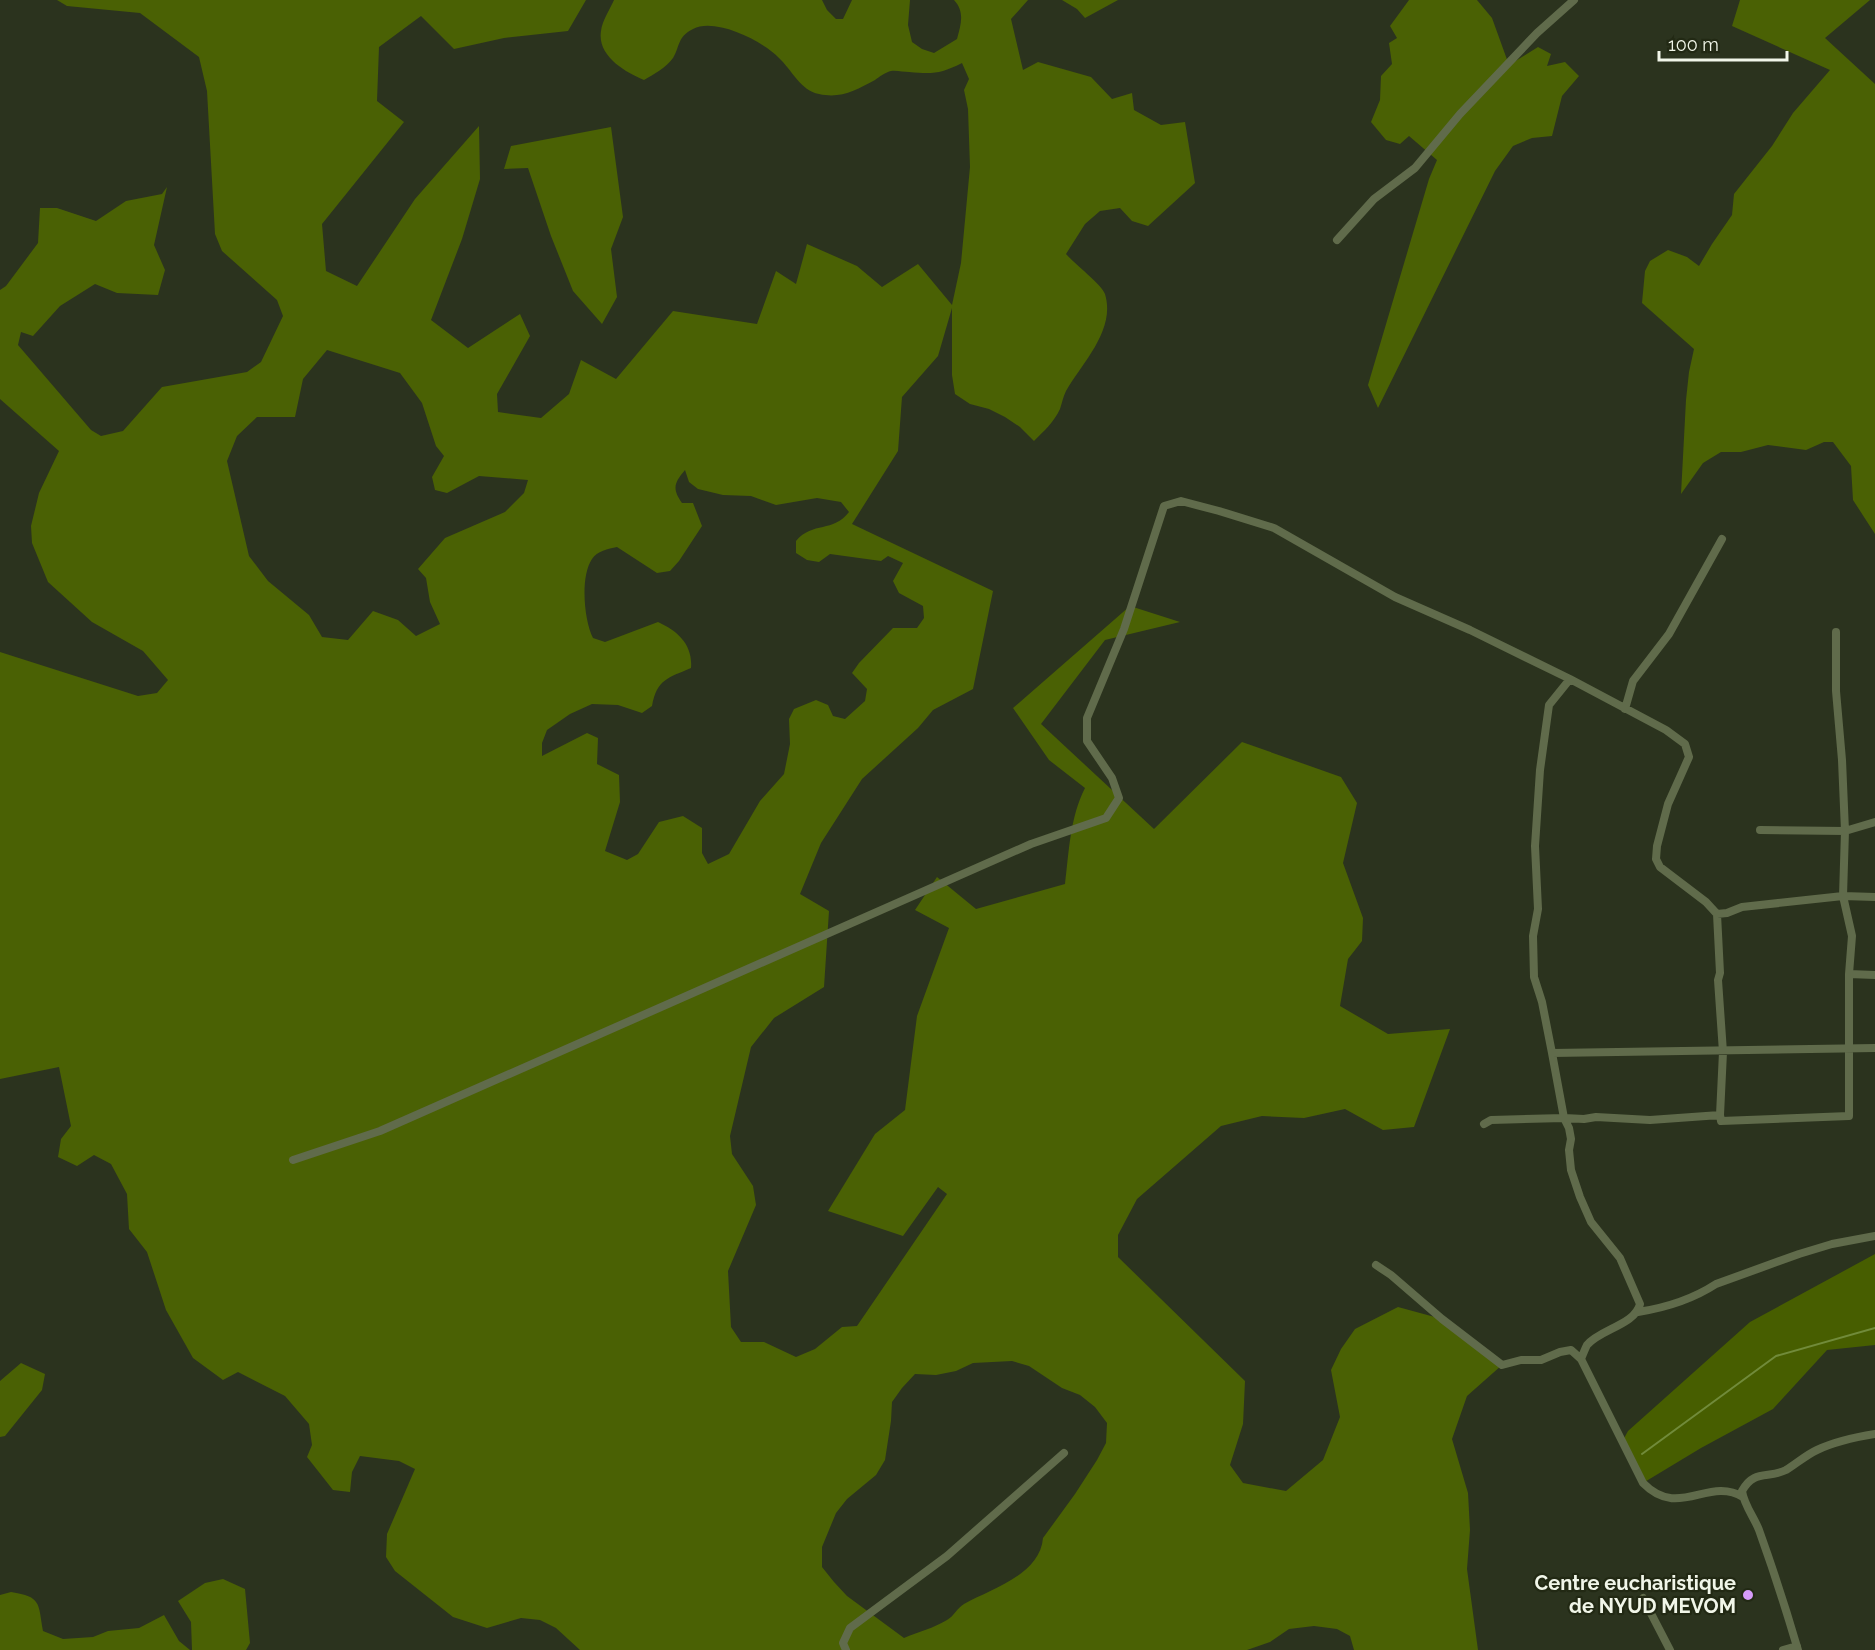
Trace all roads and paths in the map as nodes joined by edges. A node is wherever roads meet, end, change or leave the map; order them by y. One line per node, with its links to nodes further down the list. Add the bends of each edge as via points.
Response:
1 (1574, 0): 2 (street, via 1460,114 1415,168 1374,199)
2 (1337, 240)
3 (1722, 539): 6 (street, via 1669,634 1633,681)
4 (1836, 632): 9 (street)
5 (1570, 679): 6 (street); 18 (street, via 1549,705 1535,846 1538,909 1533,936 1534,977); 22 (street, via 1395,597 1274,528 1181,501 1164,506 1124,629 1087,718 1087,741 1112,778 1119,798 1106,818 1031,844 380,1131)
6 (1625, 709): 12 (street, via 1685,744 1689,758 1668,804 1656,859 1660,867)
7 (1875, 822): 9 (street)
8 (1760, 830): 9 (street)
9 (1845, 831): 10 (street)
10 (1843, 896): 11 (street); 12 (street, via 1742,907); 13 (street, via 1852,936)
11 (1875, 897)
12 (1717, 914): 17 (street)
13 (1849, 974): 14 (street); 16 (street)
14 (1875, 975)
15 (1875, 1048): 16 (street)
16 (1850, 1050): 17 (street); 19 (street, via 1849,1116 1721,1121)
17 (1723, 1052): 18 (street); 19 (street)
18 (1552, 1053): 20 (street)
19 (1720, 1115): 20 (street, via 1650,1120)
20 (1564, 1118): 21 (street, via 1491,1120); 25 (street, via 1571,1139 1571,1170 1580,1197 1592,1222 1620,1257 1640,1304)
21 (1484, 1124)
22 (294, 1160)
23 (1875, 1236): 25 (street, via 1799,1254 1672,1304)
24 (1376, 1265): 26 (street, via 1502,1365 1541,1360 1571,1350)
25 (1638, 1312): 26 (street, via 1588,1344)
26 (1581, 1359): 29 (street, via 1643,1483 1652,1492 1666,1499 1721,1491 1733,1491)
27 (1875, 1434): 29 (street, via 1831,1444 1785,1470 1759,1475 1745,1485)
28 (1064, 1453): 32 (street, via 947,1556 850,1628 843,1643)
29 (1743, 1497): 31 (street, via 1765,1546)
30 (1643, 1598): 33 (street)
31 (1797, 1648): 34 (street)
32 (846, 1650)
33 (1670, 1650)
34 (1783, 1650)

